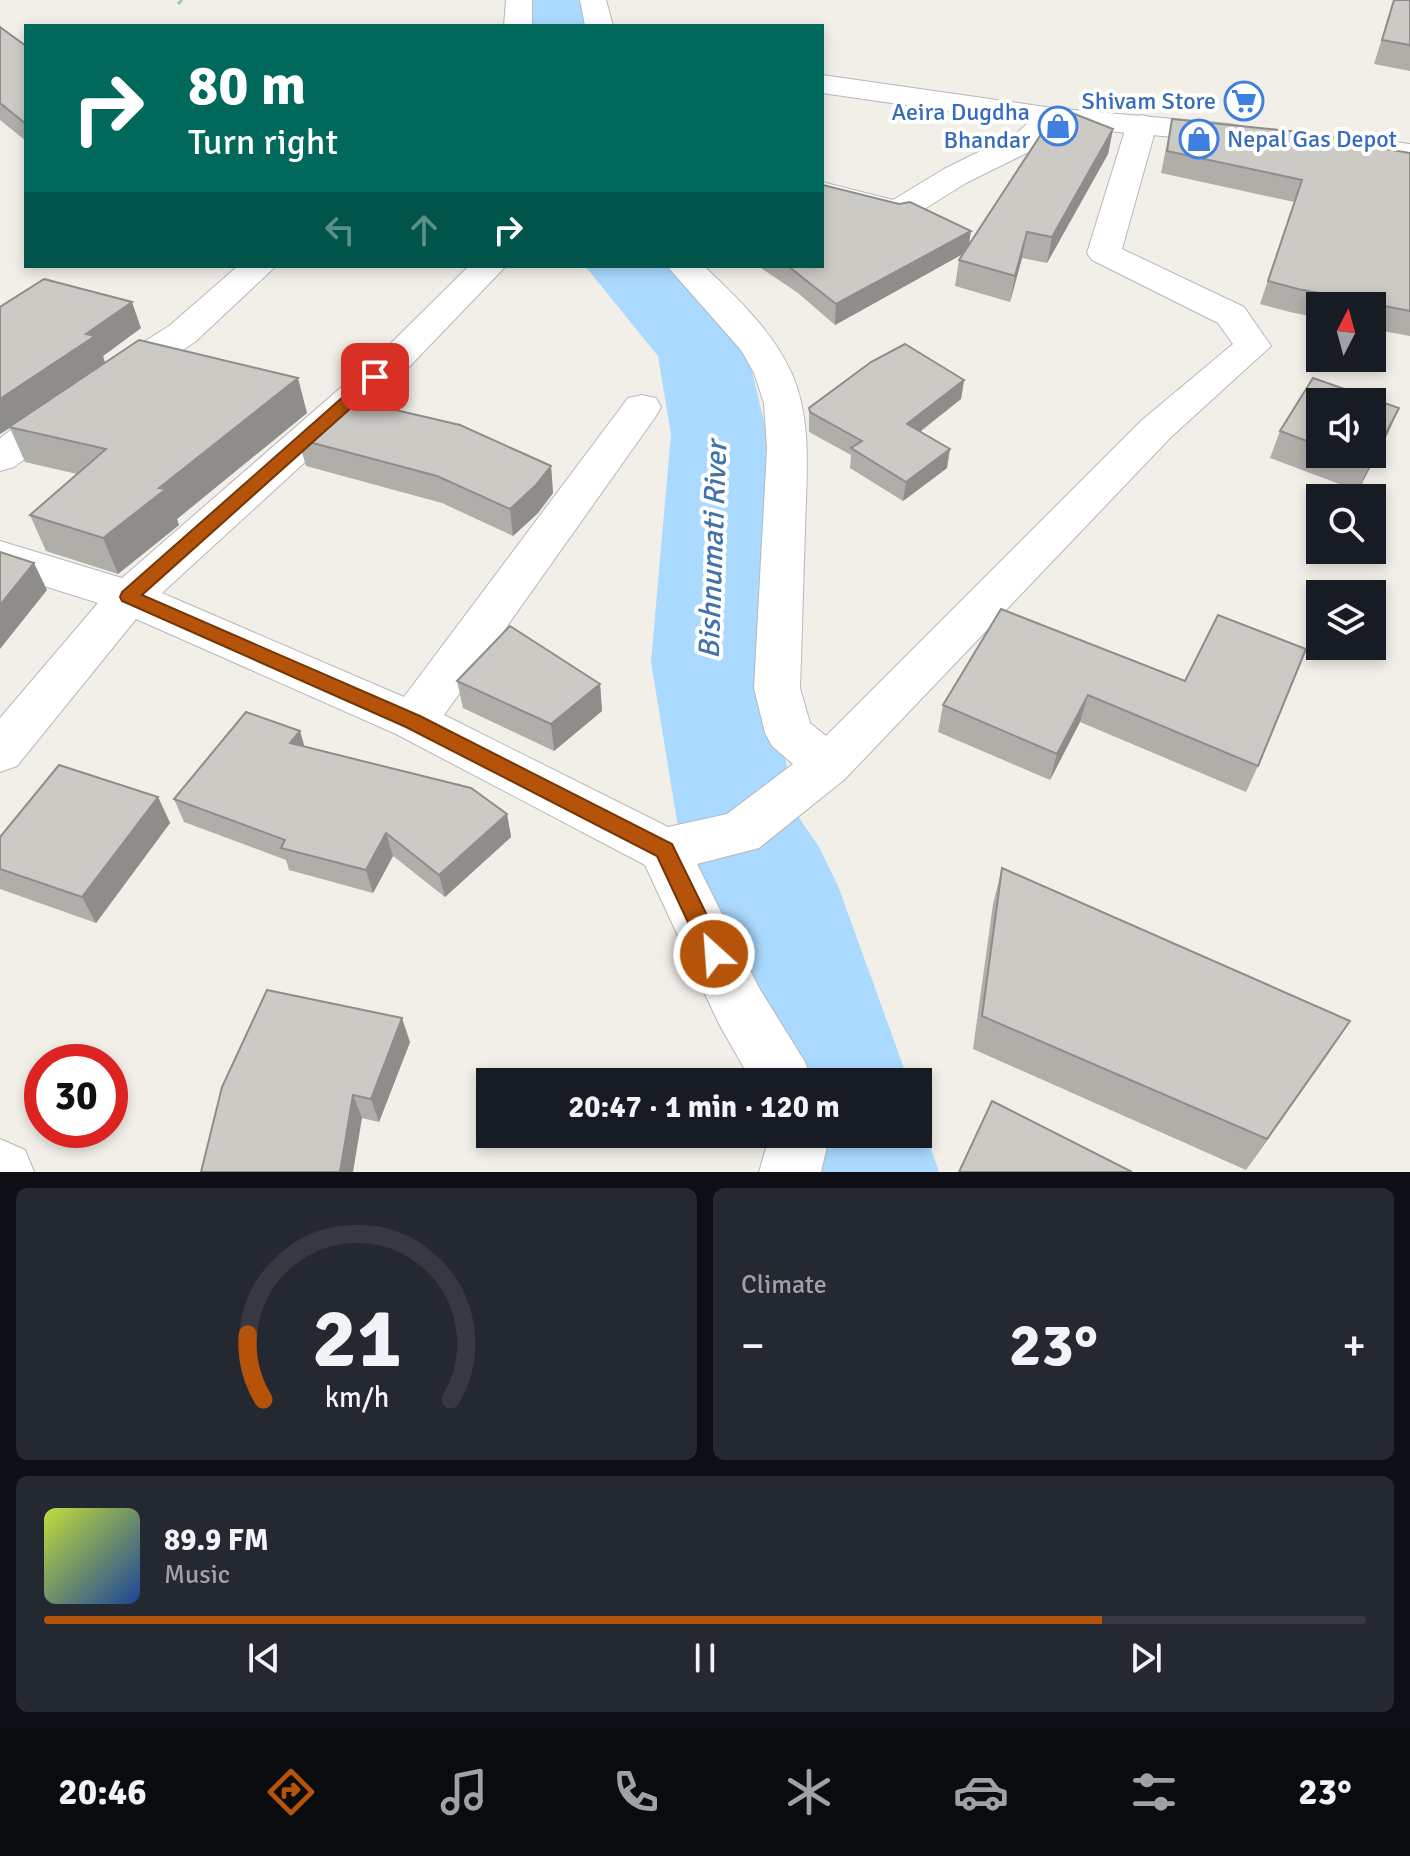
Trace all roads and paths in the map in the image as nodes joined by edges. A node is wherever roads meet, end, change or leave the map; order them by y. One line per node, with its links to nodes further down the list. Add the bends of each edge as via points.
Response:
1 (519, 0): 3 (street)
2 (593, 0): 4 (street)
3 (518, 24)
4 (599, 24)
5 (824, 84): 6 (street)
6 (1052, 117): 7 (street); 11 (street, via 1028,140 898,211)
7 (1142, 124): 8 (street); 21 (street, via 1104,253 1231,315 1253,346 1156,429)
8 (1252, 135)
9 (1314, 142): 10 (street)
10 (1410, 153)
11 (824, 192)
12 (257, 268): 16 (street, via 182,334)
13 (487, 268): 18 (street, via 397,358)
14 (686, 268): 21 (street, via 758,346 783,403 787,449 777,688 789,733)
15 (642, 407): 19 (street)
16 (0, 458)
17 (0, 556): 18 (street)
18 (129, 597): 19 (street); 20 (street)
19 (413, 721): 22 (street)
20 (0, 752)
21 (828, 765): 22 (street, via 741,833)
22 (664, 850): 23 (street, via 739,1006)
23 (776, 1068)
24 (796, 1148): 25 (street)
25 (790, 1172)

